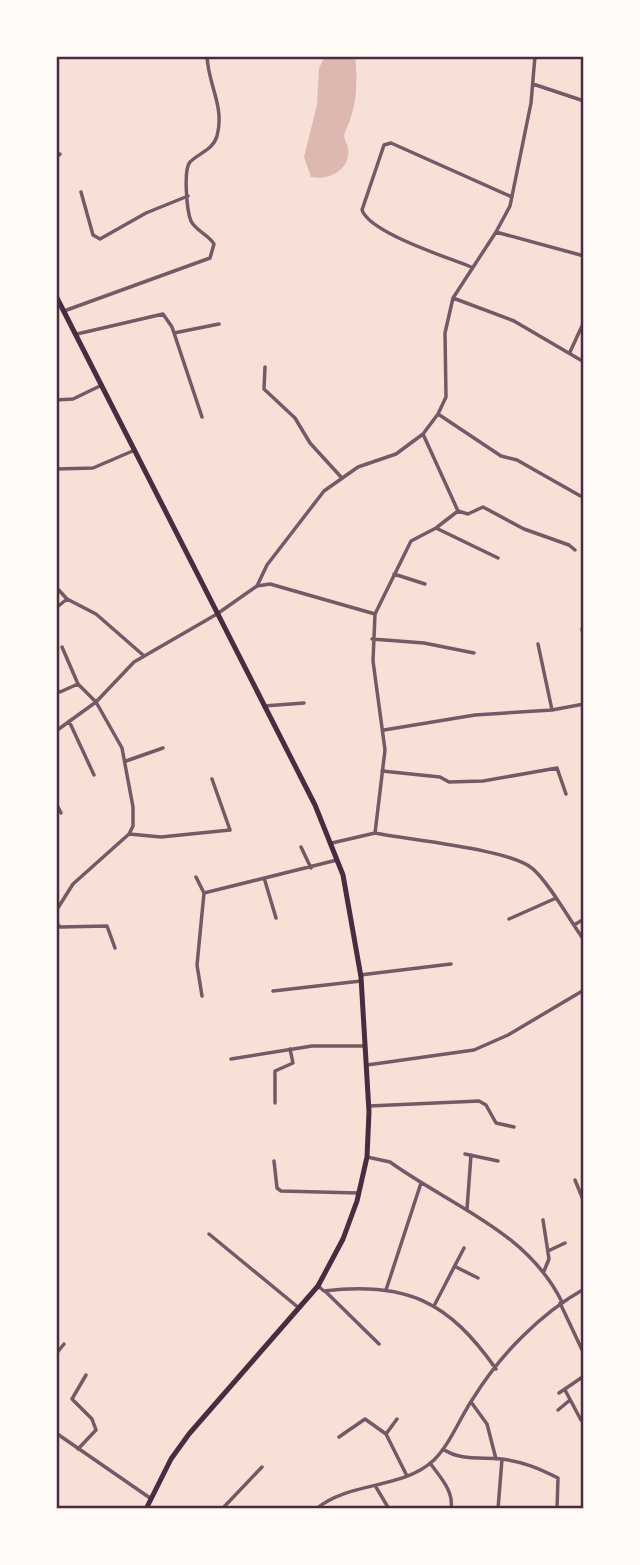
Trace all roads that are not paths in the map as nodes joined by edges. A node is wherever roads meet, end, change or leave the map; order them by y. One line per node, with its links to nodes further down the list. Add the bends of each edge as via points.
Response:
1 (207, 56): 6 (street, via 208,73 220,103 217,136 187,167)
2 (535, 56): 3 (street)
3 (533, 85): 4 (street); 7 (street)
4 (584, 101)
5 (81, 192): 6 (street, via 93,235 100,239)
6 (188, 196): 13 (street, via 190,218 214,244 210,258)
7 (512, 197): 8 (street); 10 (street, via 391,143 384,145 362,210 366,218)
8 (496, 232): 9 (street); 10 (street)
9 (584, 256)
10 (471, 267): 12 (street)
11 (56, 296): 13 (main road)
12 (453, 298): 18 (street, via 514,321); 23 (street, via 444,333 446,397)
13 (64, 311): 17 (main road)
14 (219, 324): 16 (street)
15 (582, 330): 18 (street)
16 (174, 333): 17 (street, via 163,314); 24 (street)
17 (77, 334): 21 (main road)
18 (570, 352): 19 (street)
19 (584, 362)
20 (265, 367): 28 (street, via 264,389 295,418 310,443)
21 (103, 385): 22 (street, via 73,399); 26 (main road)
22 (56, 400)
23 (438, 414): 25 (street); 29 (street, via 501,456 517,460)
24 (202, 417)
25 (423, 433): 28 (street, via 396,454); 30 (street)
26 (135, 450): 27 (street, via 93,468); 40 (main road)
27 (56, 469)
28 (341, 477): 36 (street, via 299,522)
29 (584, 498)
30 (458, 510): 31 (street); 32 (street, via 468,514 483,507)
31 (436, 528): 33 (street); 34 (street, via 411,541)
32 (575, 550)
33 (498, 558)
34 (394, 574): 35 (street); 41 (street)
35 (425, 584)
36 (257, 586): 40 (street); 41 (street, via 270,584)
37 (56, 587): 38 (street)
38 (67, 599): 39 (street); 48 (street, via 96,614)
39 (56, 608)
40 (217, 614): 48 (street); 54 (main road)
41 (374, 614): 44 (street)
42 (582, 629): 43 (street)
43 (584, 637)
44 (372, 639): 47 (street); 57 (street)
45 (538, 644): 55 (street)
46 (62, 648): 49 (street)
47 (474, 653)
48 (143, 655): 51 (street)
49 (78, 684): 50 (street); 51 (street)
50 (56, 690)
51 (96, 702): 56 (street); 60 (street)
52 (304, 704): 54 (street)
53 (584, 704): 55 (street)
54 (264, 706): 69 (main road)
55 (552, 710): 57 (street, via 475,715)
56 (69, 721): 58 (street); 62 (street)
57 (384, 730): 61 (street)
58 (56, 731)
59 (163, 748): 60 (street)
60 (126, 761): 68 (street, via 133,807)
61 (382, 771): 64 (street, via 449,782 557,768); 67 (street)
62 (94, 775)
63 (212, 779): 68 (street, via 230,830 161,837)
64 (566, 794)
65 (56, 803): 66 (street)
66 (61, 813)
67 (375, 833): 69 (street); 76 (street, via 521,861 536,871)
68 (129, 834): 77 (street, via 73,884)
69 (332, 843): 71 (main road)
70 (301, 847): 72 (street)
71 (337, 860): 72 (street); 86 (main road, via 352,911)
72 (311, 868): 74 (street)
73 (196, 877): 75 (street)
74 (265, 881): 75 (street); 78 (street)
75 (204, 893): 89 (street, via 198,941)
76 (554, 899): 79 (street); 82 (street)
77 (56, 911)
78 (276, 918)
79 (509, 919)
80 (584, 919): 82 (street)
81 (56, 922): 84 (street, via 74,929 107,926)
82 (573, 925): 83 (street)
83 (584, 940)
84 (115, 948)
85 (451, 964): 86 (street)
86 (360, 978): 88 (street); 90 (main road)
87 (584, 990): 93 (street, via 474,1050)
88 (273, 991)
89 (202, 996)
90 (365, 1046): 91 (street); 93 (main road)
91 (290, 1049): 92 (street); 94 (street, via 293,1063 275,1071)
92 (231, 1059)
93 (367, 1066): 95 (main road)
94 (275, 1103)
95 (369, 1106): 96 (street, via 483,1101 496,1123); 99 (main road)
96 (514, 1127)
97 (465, 1154): 98 (street)
98 (471, 1156): 101 (street); 106 (street)
99 (367, 1157): 103 (street, via 390,1162); 104 (main road)
100 (274, 1161): 104 (street, via 281,1191)
101 (498, 1161)
102 (575, 1180): 105 (street)
103 (421, 1184): 106 (street); 117 (street)
104 (358, 1193): 115 (main road, via 343,1239)
105 (584, 1202)
106 (467, 1209): 113 (street, via 513,1241)
107 (543, 1220): 111 (street)
108 (209, 1234): 121 (street)
109 (565, 1243): 111 (street)
110 (464, 1248): 112 (street)
111 (548, 1251): 113 (street)
112 (456, 1266): 114 (street); 120 (street)
113 (544, 1271): 119 (street)
114 (478, 1278)
115 (318, 1286): 118 (street); 121 (main road)
116 (584, 1289): 119 (street)
117 (386, 1290): 118 (street); 120 (street)
118 (324, 1291): 123 (street)
119 (561, 1302): 125 (street); 126 (street)
120 (435, 1304): 126 (street, via 474,1340)
121 (299, 1308): 147 (main road, via 189,1434)
122 (64, 1344): 124 (street)
123 (379, 1344)
124 (56, 1354)
125 (584, 1354)
126 (496, 1369): 132 (street)
127 (86, 1375): 139 (street, via 72,1399 97,1425)
128 (584, 1376): 129 (street)
129 (565, 1390): 130 (street); 131 (street)
130 (559, 1393)
131 (570, 1400): 133 (street); 135 (street)
132 (471, 1402): 140 (street); 141 (street, via 487,1424)
133 (558, 1410)
134 (397, 1419): 137 (street)
135 (581, 1420)
136 (56, 1433): 139 (street)
137 (386, 1434): 138 (street, via 365,1419); 145 (street)
138 (339, 1437)
139 (78, 1449): 147 (street)
140 (443, 1449): 141 (street, via 451,1455); 143 (street)
141 (496, 1459): 142 (street)
142 (502, 1459): 153 (street); 154 (street, via 531,1465 558,1478)
143 (430, 1463): 145 (street); 152 (street, via 447,1489)
144 (262, 1467): 149 (street)
145 (407, 1476): 146 (street)
146 (375, 1486): 150 (street, via 332,1497); 151 (street)
147 (150, 1498): 148 (main road)
148 (146, 1509)
149 (222, 1509)
150 (316, 1509)
151 (389, 1509)
152 (451, 1509)
153 (498, 1509)
154 (557, 1509)

